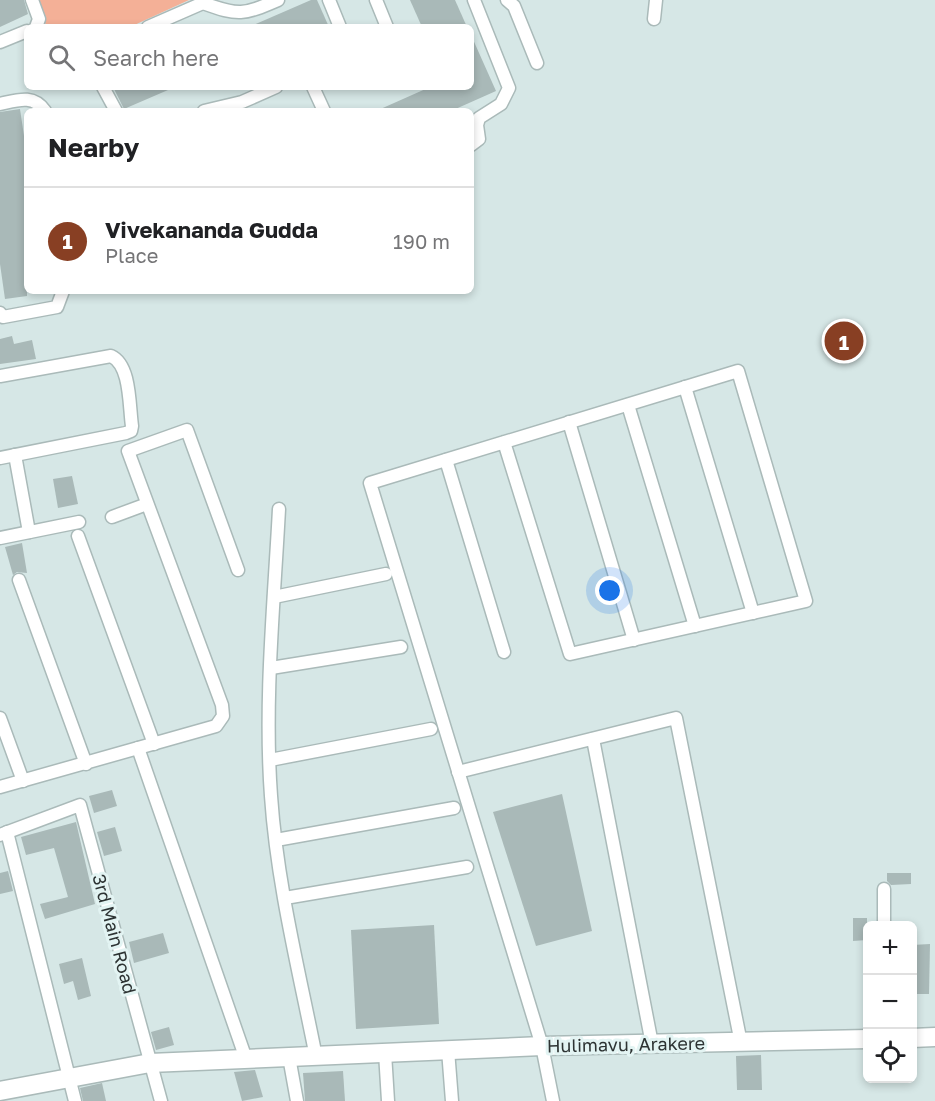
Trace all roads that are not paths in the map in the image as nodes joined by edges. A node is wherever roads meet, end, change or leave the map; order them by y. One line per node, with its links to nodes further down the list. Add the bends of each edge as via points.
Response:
1 (32, 0): 9 (street)
2 (278, 0): 10 (street, via 249,13 228,12 203,3)
3 (329, 0): 11 (street)
4 (376, 0): 12 (street)
5 (474, 0): 24 (street, via 509,88 501,104 479,118 479,138)
6 (507, 0): 15 (street, via 514,6)
7 (656, 0): 8 (street)
8 (654, 19)
9 (37, 24)
10 (155, 24)
11 (339, 24)
12 (386, 24)
13 (24, 33): 14 (street)
14 (0, 42)
15 (537, 63)
16 (105, 90): 21 (street)
17 (269, 90): 22 (street)
18 (314, 90): 23 (street)
19 (0, 104): 20 (street, via 30,99)
20 (43, 108)
21 (114, 108)
22 (217, 108)
23 (323, 108)
24 (474, 143)
25 (62, 294): 26 (street, via 57,307 3,317)
26 (0, 314)
27 (0, 376): 32 (street, via 111,356 124,370 131,431)
28 (685, 387): 29 (street); 46 (street); 46 (street, via 738,371 742,383 806,601)
29 (628, 405): 30 (street); 47 (street)
30 (570, 422): 31 (street); 48 (street)
31 (504, 442): 34 (street); 48 (street, via 570,654)
32 (15, 455): 33 (street); 39 (street)
33 (0, 458)
34 (446, 460): 50 (street); 59 (street, via 370,483)
35 (147, 504): 37 (street); 42 (street, via 128,451 187,430); 55 (street, via 224,716 216,726)
36 (279, 509): 45 (street)
37 (112, 517)
38 (79, 522): 39 (street)
39 (29, 532): 41 (street)
40 (78, 536): 55 (street)
41 (0, 538)
42 (238, 570)
43 (386, 574): 45 (street)
44 (19, 580): 58 (street)
45 (274, 597): 51 (street)
46 (753, 613): 47 (street)
47 (695, 626): 48 (street)
48 (634, 640)
49 (401, 647): 51 (street)
50 (504, 652)
51 (271, 668): 57 (street)
52 (0, 718): 60 (street)
53 (431, 729): 57 (street)
54 (593, 739): 59 (street); 72 (street, via 676,717); 73 (street)
55 (154, 744): 56 (street)
56 (138, 748): 58 (street); 79 (street)
57 (270, 760): 64 (street)
58 (86, 764): 60 (street)
59 (458, 772): 74 (street)
60 (23, 781): 61 (street)
61 (0, 787)
62 (454, 808): 64 (street)
63 (3, 834): 80 (street, 3rd Main Road, via 80,805); 81 (street)
64 (276, 840): 67 (street)
65 (467, 867): 67 (street)
66 (884, 889): 68 (street)
67 (285, 898): 78 (street)
68 (884, 921)
69 (935, 1037): 70 (street)
70 (917, 1038)
71 (863, 1039): 72 (street, Hulimavu, Arakere)
72 (741, 1042): 73 (street, Hulimavu, Arakere)
73 (652, 1044): 74 (street, Hulimavu, Arakere)
74 (542, 1046): 75 (street, Hulimavu, Arakere); 88 (street)
75 (448, 1050): 76 (street, Hulimavu, Arakere); 87 (street)
76 (385, 1053): 78 (street, Hulimavu, Arakere); 86 (street)
77 (289, 1057): 78 (street, Hulimavu, Arakere); 79 (street, Hulimavu, Arakere); 85 (street)
78 (316, 1057)
79 (246, 1059): 80 (street, Hulimavu, Arakere)
80 (150, 1063): 81 (street, Hulimavu, Arakere); 84 (street, 3rd Main Road)
81 (71, 1078): 82 (street, Hulimavu, Arakere); 83 (street)
82 (0, 1090)
83 (75, 1101)
84 (161, 1101)
85 (297, 1101)
86 (388, 1101)
87 (452, 1101)
88 (553, 1101)

